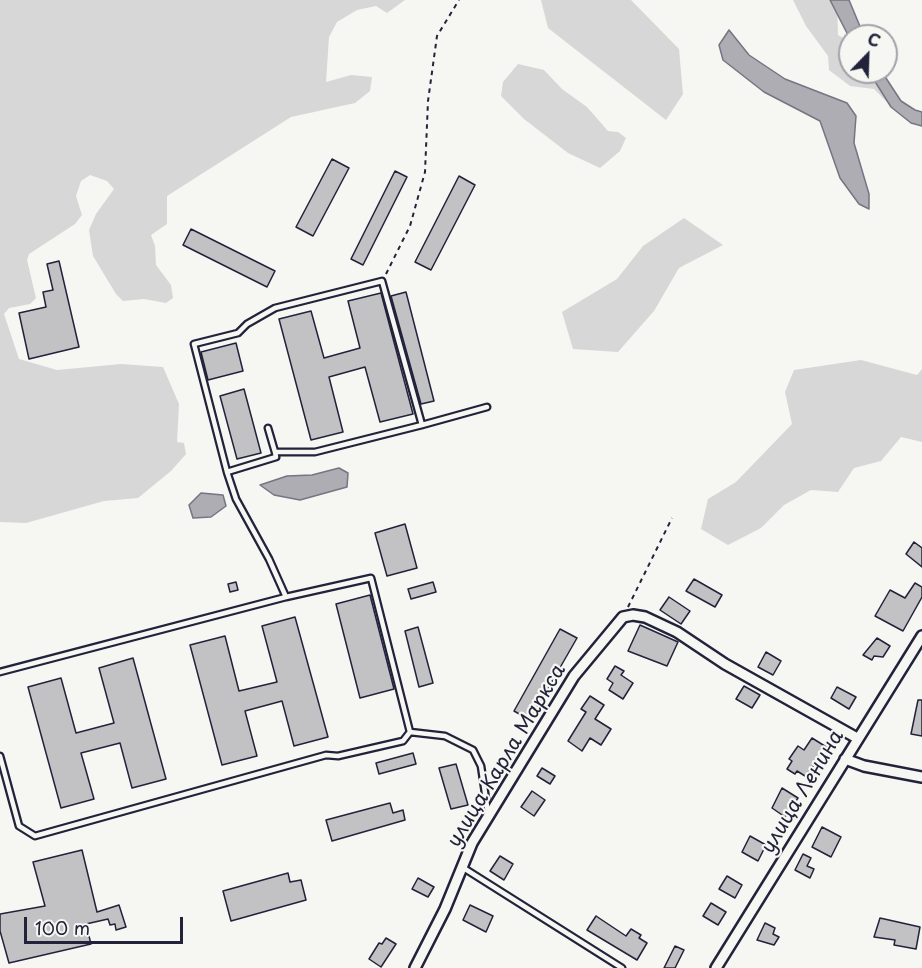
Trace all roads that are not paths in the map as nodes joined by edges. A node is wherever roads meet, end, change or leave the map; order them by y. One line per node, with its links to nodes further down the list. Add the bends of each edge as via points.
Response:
1 (487, 407): 2 (lane)
2 (422, 425): 4 (lane, via 315,452); 5 (lane, via 382,281 275,308 238,333 194,344)
3 (268, 428): 4 (lane)
4 (275, 452): 5 (lane, via 276,457)
5 (227, 472): 6 (lane, via 236,499)
6 (286, 597): 8 (lane); 9 (lane, via 371,578)
7 (922, 636): 10 (street, улица Ленина)
8 (0, 672)
9 (410, 732): 11 (lane, via 403,741 338,756 326,755 35,836 19,826); 14 (lane, via 445,736 473,750 481,766)
10 (857, 738): 12 (street, улица Ленина); 14 (street, улица Карла Маркса, via 725,664 677,632 645,617 623,617 574,676)
11 (0, 756)
12 (845, 759): 13 (street); 18 (street, улица Ленина)
13 (922, 777)
14 (488, 816): 15 (street, улица Карла Маркса)
15 (462, 867): 16 (street, улица Карла Маркса); 17 (lane)
16 (415, 968)
17 (622, 968)
18 (716, 968)

